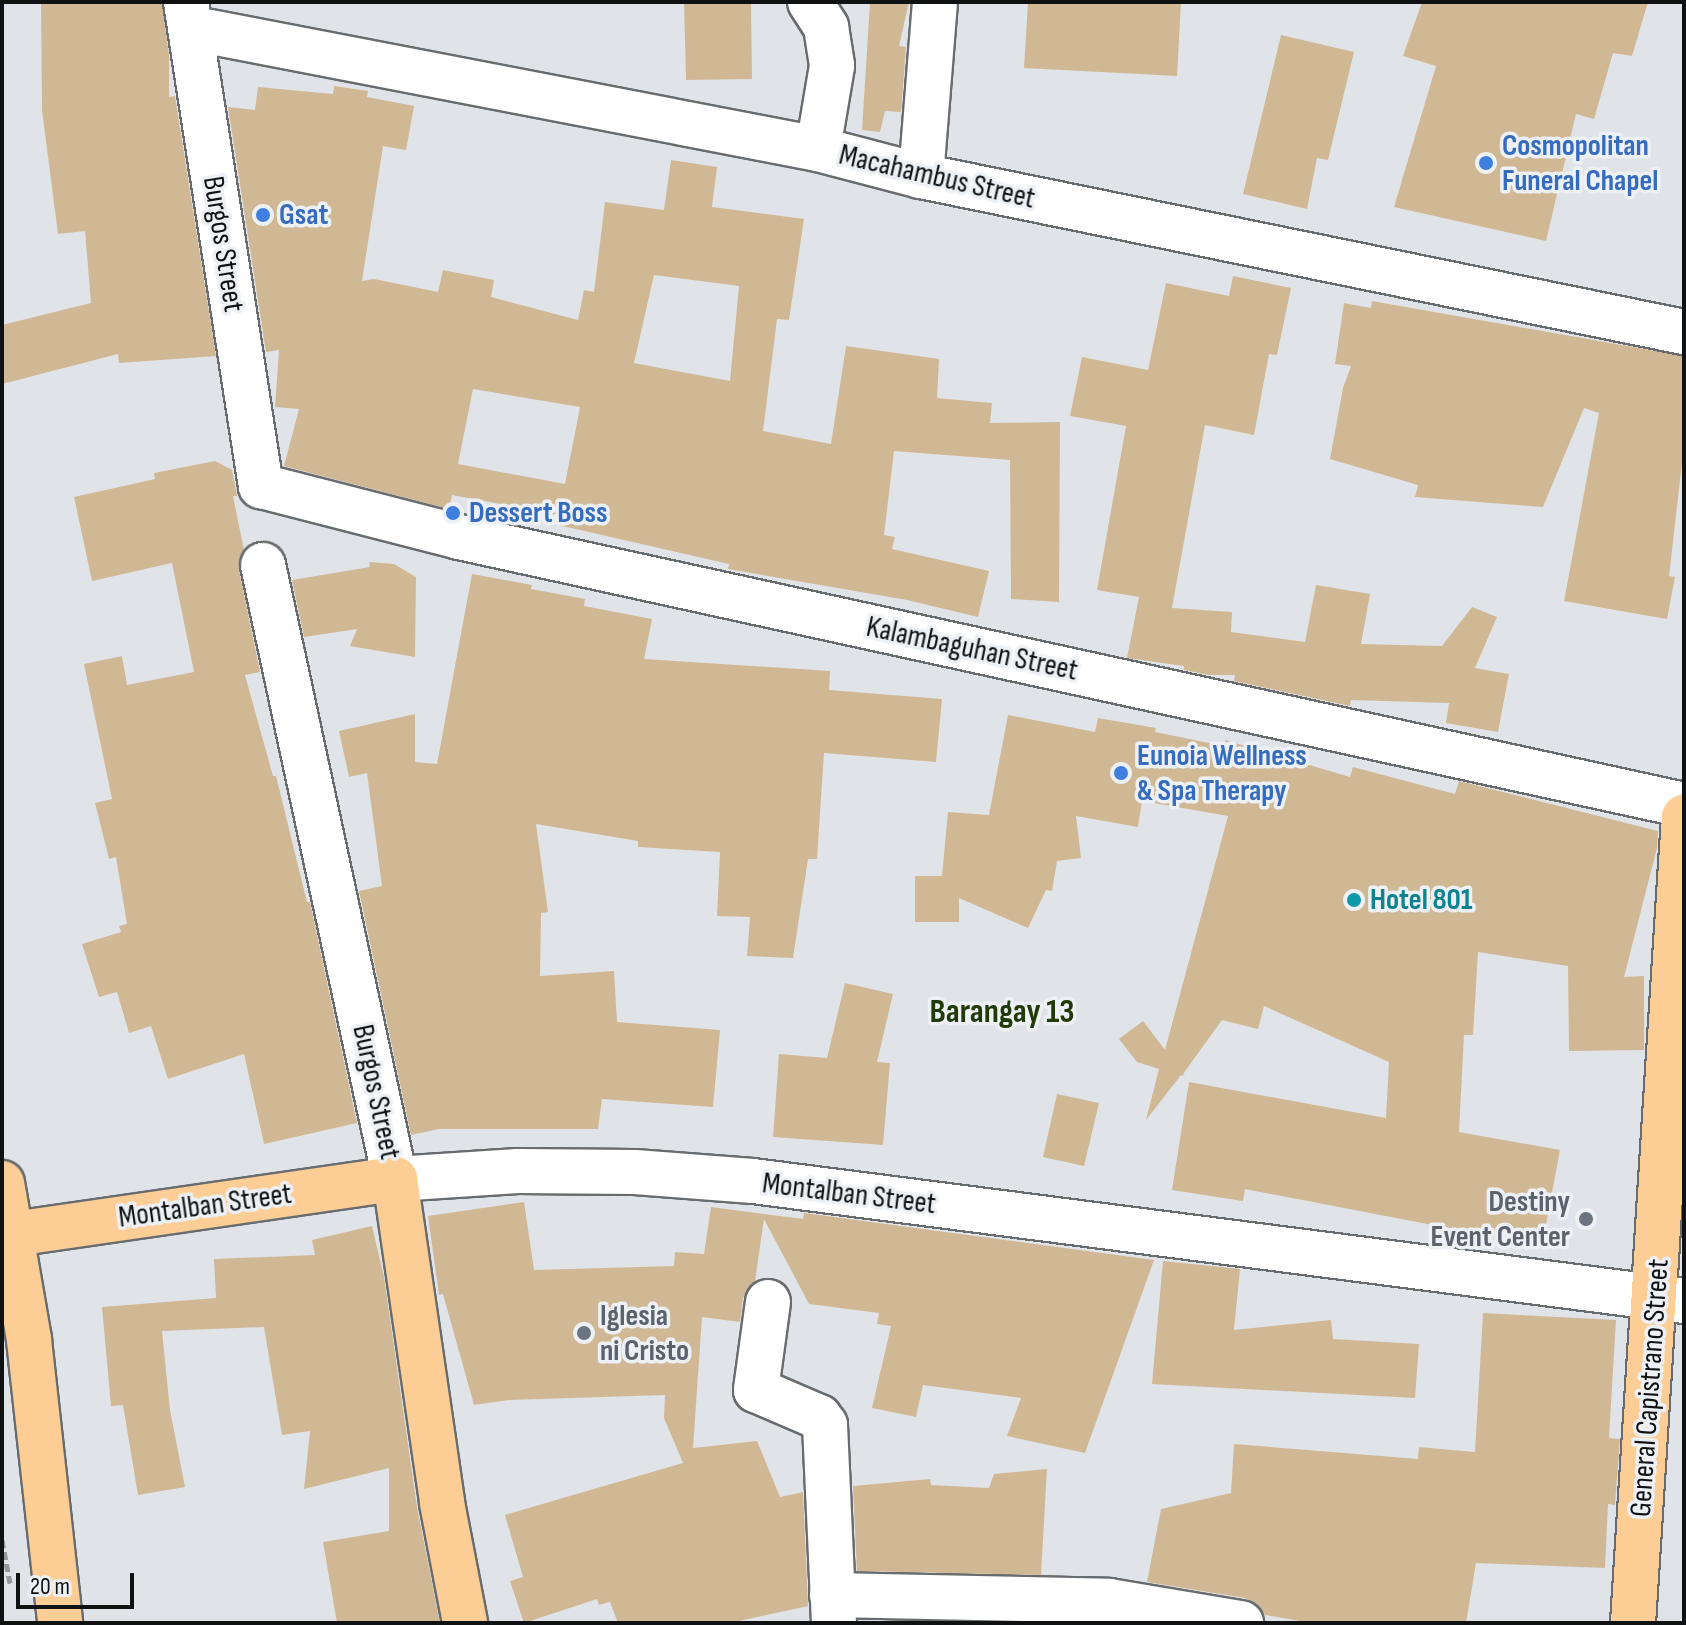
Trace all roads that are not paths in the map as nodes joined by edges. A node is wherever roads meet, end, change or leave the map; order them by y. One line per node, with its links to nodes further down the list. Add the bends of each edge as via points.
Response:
1 (810, 2): 4 (street, via 826,27 832,66)
2 (935, 2): 5 (street)
3 (188, 15): 4 (street, Macahambus Street); 7 (street, Burgos Street)
4 (818, 149): 5 (street, Macahambus Street)
5 (921, 176): 6 (street, Macahambus Street)
6 (1684, 332)
7 (261, 486): 9 (street, Kalambaguhan Street, via 459,537)
8 (263, 565): 11 (street, Burgos Street)
9 (1684, 805)
10 (1684, 817): 14 (main road, General Capistrano Street)
11 (395, 1179): 13 (main road, Montalban Street); 14 (street, Montalban Street, via 518,1171 753,1181); 18 (main road, Burgos Street, via 442,1503)
12 (2, 1183): 13 (main road)
13 (13, 1234): 17 (main road)
14 (1670, 1299): 20 (main road, General Capistrano Street)
15 (768, 1302): 16 (street, via 756,1390 819,1417 825,1425)
16 (833, 1609): 19 (street, via 1109,1601)
17 (60, 1623)
18 (465, 1623)
19 (1241, 1623)
20 (1633, 1623)

